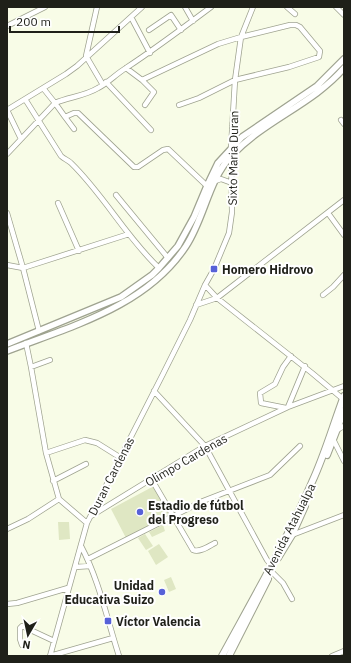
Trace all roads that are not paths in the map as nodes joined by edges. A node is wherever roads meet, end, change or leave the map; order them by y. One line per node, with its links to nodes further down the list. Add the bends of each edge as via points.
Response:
1 (43, 7): 13 (street)
2 (97, 7): 18 (street)
3 (142, 7): 11 (street)
4 (186, 7): 12 (street)
5 (211, 7): 12 (street)
6 (253, 7): 16 (street, Sixto Maria Duran)
7 (287, 7): 9 (street)
8 (336, 7): 10 (street)
9 (295, 14)
10 (344, 15)
11 (130, 17): 17 (street); 18 (street)
12 (193, 21): 15 (street)
13 (7, 26)
14 (148, 30): 15 (street, via 171,15)
15 (181, 30): 17 (street)
16 (241, 37): 22 (street, via 218,44); 23 (street, Sixto Maria Duran); 23 (street, via 296,25 320,51 320,55 289,67)
17 (150, 53): 20 (street)
18 (86, 56): 24 (street); 25 (street, via 66,74)
19 (344, 59): 36 (main road, via 317,86 242,137)
20 (126, 68): 22 (street); 24 (street)
21 (344, 68): 38 (main road, via 321,89 245,142)
22 (142, 80): 28 (street, via 154,92)
23 (235, 80): 29 (street); 36 (street, Sixto Maria Duran)
24 (104, 84): 27 (street, via 91,92); 34 (street)
25 (43, 88): 26 (street); 27 (street)
26 (25, 99): 30 (street); 32 (street)
27 (55, 103): 31 (street); 32 (street)
28 (145, 105)
29 (179, 105)
30 (7, 110): 35 (street)
31 (65, 117): 33 (street); 41 (street, via 78,113 134,166 138,167 168,149)
32 (38, 121): 35 (street); 47 (street, via 60,156 80,173)
33 (74, 129)
34 (151, 130)
35 (21, 139): 37 (street)
36 (231, 148): 38 (street, Sixto Maria Duran); 41 (main road, via 218,163)
37 (7, 154)
38 (232, 155): 39 (main road); 40 (street, Sixto Maria Duran)
39 (215, 181): 40 (street, via 221,179); 60 (main road, via 186,245 160,277 124,303)
40 (232, 183): 55 (street, Sixto Maria Duran, via 229,233)
41 (207, 186): 50 (main road, via 194,217 178,246)
42 (116, 195): 50 (street)
43 (344, 200): 46 (street)
44 (58, 202): 49 (street)
45 (7, 213): 52 (street)
46 (328, 213): 48 (street); 57 (street)
47 (129, 234): 49 (street); 53 (street)
48 (344, 235)
49 (79, 251): 52 (street)
50 (168, 258): 53 (main road)
51 (7, 265): 52 (street)
52 (23, 268): 59 (street)
53 (159, 268): 59 (main road, via 121,298)
54 (344, 275): 56 (street)
55 (205, 285): 57 (street); 58 (street, Sixto Maria Duran)
56 (323, 295)
57 (217, 298): 58 (street); 63 (street)
58 (196, 305): 69 (street, Duran Cardenas)
59 (39, 331): 61 (main road)
60 (26, 343): 62 (main road); 66 (street)
61 (7, 344)
62 (7, 350)
63 (291, 356): 65 (street); 71 (street, via 275,384 260,393 261,404)
64 (50, 360): 66 (street)
65 (305, 366): 68 (street); 71 (street)
66 (31, 367): 78 (street)
67 (344, 386): 68 (street, Olimpo Cardenas)
68 (333, 390): 70 (street); 71 (street, Olimpo Cardenas)
69 (154, 391): 76 (street); 79 (street, Duran Cardenas)
70 (344, 397): 75 (highway, Avenida Atahualpa)
71 (287, 407): 76 (street, Olimpo Cardenas)
72 (344, 411): 74 (highway, Avenida Atahualpa)
73 (344, 426): 74 (street)
74 (337, 430): 75 (highway, Avenida Atahualpa)
75 (331, 438): 80 (street); 91 (highway, Avenida Atahualpa, via 315,484); 97 (highway, Avenida Atahualpa)
76 (205, 446): 82 (street, Olimpo Cardenas); 84 (street)
77 (300, 446): 84 (street, via 270,475)
78 (46, 452): 79 (street, via 86,440 103,446); 83 (street)
79 (121, 458): 88 (street, Duran Cardenas)
80 (344, 461)
81 (86, 464): 83 (street)
82 (152, 480): 86 (street); 88 (street, Olimpo Cardenas)
83 (53, 481): 85 (street)
84 (229, 490): 86 (street); 97 (street)
85 (59, 499): 89 (street); 90 (street)
86 (174, 515): 92 (street, via 193,550 196,552); 94 (street)
87 (344, 515): 91 (street)
88 (91, 516): 89 (street, Duran Cardenas)
89 (87, 523): 93 (street, Duran Cardenas)
90 (7, 529)
91 (292, 535): 97 (highway, Avenida Atahualpa)
92 (215, 543)
93 (81, 546): 94 (street); 96 (street, Duran Cardenas)
94 (88, 559): 95 (street)
95 (90, 566): 96 (street); 101 (street)
96 (75, 567): 98 (street, Duran Cardenas)
97 (271, 568): 99 (street); 107 (highway, Avenida Atahualpa); 108 (highway, Avenida Atahualpa)
98 (68, 588): 100 (street); 102 (street, Duran Cardenas)
99 (292, 599)
100 (7, 604)
101 (113, 638): 105 (street); 106 (street)
102 (54, 641): 103 (street, via 22,626); 105 (street, Duran Cardenas)
103 (22, 645)
104 (344, 651): 109 (street)
105 (50, 656)
106 (119, 656)
107 (222, 656)
108 (229, 656)
109 (332, 656)

